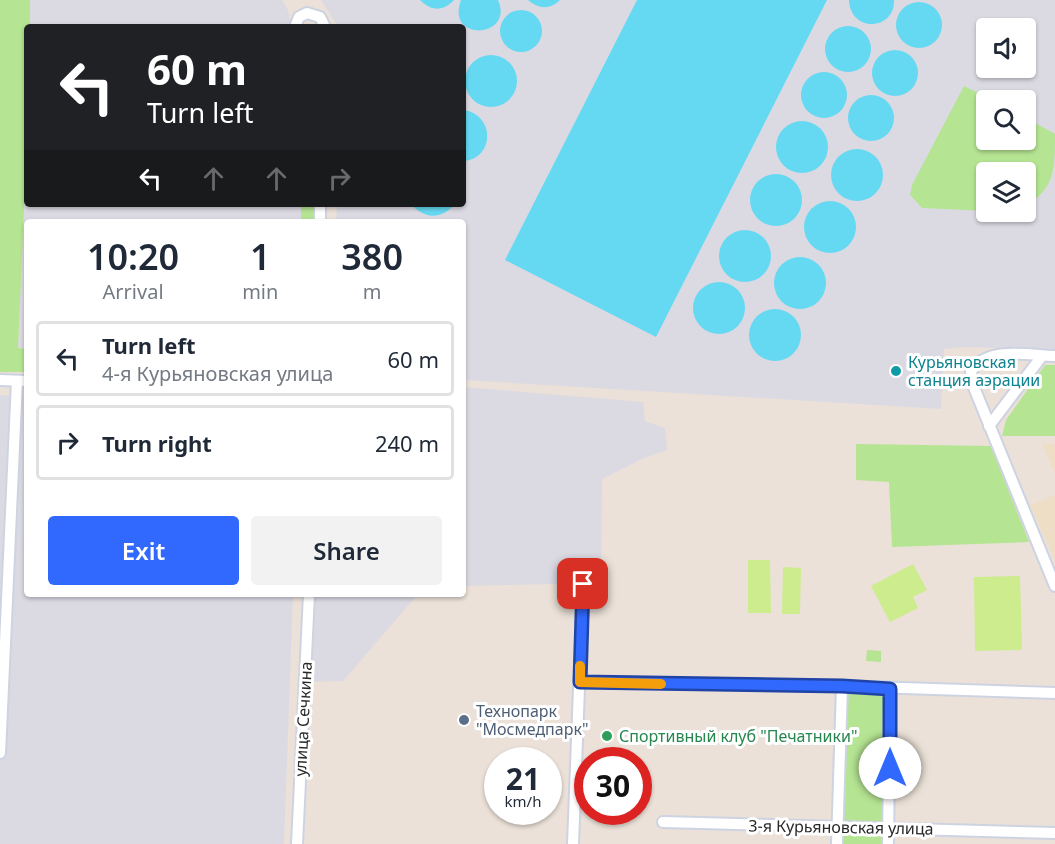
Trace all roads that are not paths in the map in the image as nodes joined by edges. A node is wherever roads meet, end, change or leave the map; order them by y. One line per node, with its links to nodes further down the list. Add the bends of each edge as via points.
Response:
1 (296, 24): 2 (street, via 299,17 312,13)
2 (324, 24)
3 (1042, 356): 4 (street); 7 (street); 7 (street, via 997,355 977,362 971,371 973,386)
4 (1055, 356)
5 (0, 380): 6 (street)
6 (22, 381): 15 (street)
7 (989, 426): 9 (street)
8 (583, 584): 11 (street)
9 (1055, 586)
10 (309, 597): 20 (street, улица Сечкина)
11 (580, 682): 12 (street); 21 (street)
12 (842, 686): 13 (street); 18 (street)
13 (890, 689): 14 (street); 17 (street)
14 (1055, 693)
15 (0, 753)
16 (663, 822): 18 (street, 3-я Курьяновская улица)
17 (889, 827): 18 (street, 3-я Курьяновская улица); 19 (street, 3-я Курьяновская улица); 23 (street)
18 (837, 828): 22 (street)
19 (1055, 833)
20 (297, 844)
21 (573, 844)
22 (837, 844)
23 (888, 844)

